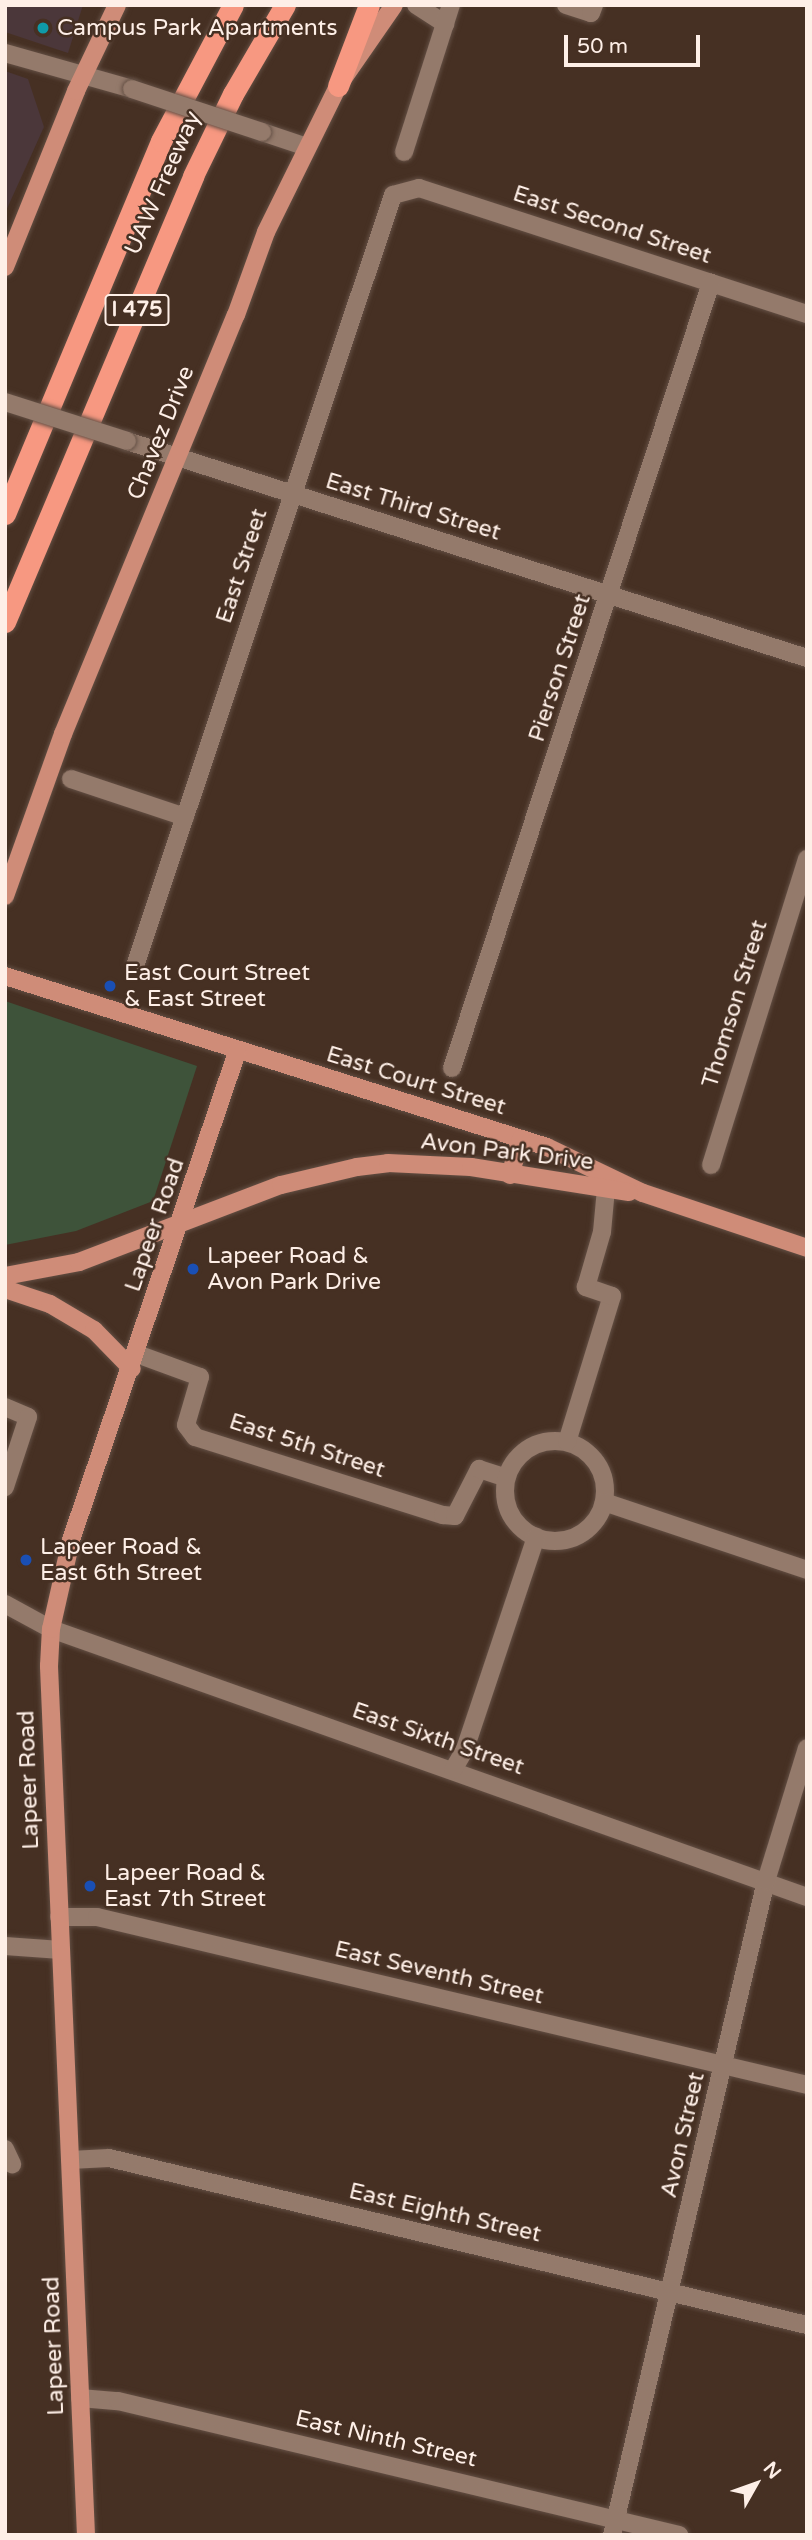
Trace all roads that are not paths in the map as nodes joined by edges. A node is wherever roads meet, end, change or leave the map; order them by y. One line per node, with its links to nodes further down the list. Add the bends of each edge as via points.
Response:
1 (117, 5): 12 (main road)
2 (233, 5): 21 (highway, UAW Freeway / I 475, via 161,141)
3 (285, 5): 26 (highway, UAW Freeway / I 475, via 233,94 193,176)
4 (369, 5): 13 (highway)
5 (394, 5): 13 (main road, Chavez Drive)
6 (416, 5): 10 (street)
7 (451, 5): 10 (street)
8 (566, 5): 9 (street, via 591,13)
9 (594, 5)
10 (445, 24): 15 (street)
11 (5, 53): 12 (street)
12 (83, 75): 14 (street, bridge); 17 (main road)
13 (338, 86): 14 (main road, Chavez Drive)
14 (307, 147): 22 (main road, Chavez Drive, via 266,232)
15 (404, 152)
16 (401, 190): 18 (street, East Second Street, via 419,188); 23 (street, East Street, via 387,203)
17 (5, 267)
18 (711, 282): 19 (street, East Second Street); 27 (street, Pierson Street)
19 (807, 314)
20 (5, 402): 22 (street, East Third Street, bridge)
21 (30, 454): 24 (highway); 25 (highway, UAW Freeway / I 475)
22 (178, 457): 23 (street, East Third Street); 34 (main road, Chavez Drive, via 62,734)
23 (292, 495): 27 (street, East Third Street); 32 (street, East Street)
24 (5, 503)
25 (5, 514)
26 (44, 531): 28 (highway, UAW Freeway / I 475); 29 (highway)
27 (610, 595): 30 (street, East Third Street); 38 (street, Pierson Street)
28 (5, 622)
29 (5, 641)
30 (807, 658)
31 (71, 779): 32 (street)
32 (185, 817): 35 (street, East Street)
33 (807, 859): 40 (street, Thomson Street)
34 (5, 896)
35 (136, 963)
36 (5, 976): 37 (main road, East Court Street)
37 (237, 1052): 39 (main road, East Court Street); 44 (main road, Lapeer Road)
38 (452, 1068)
39 (521, 1139): 41 (main road); 43 (main road, East Court Street)
40 (711, 1165)
41 (510, 1175): 42 (main road, Avon Park Drive); 44 (main road, Avon Park Drive, via 420,1164 357,1167 281,1185)
42 (606, 1189): 43 (main road, Avon Park Drive); 50 (street, via 603,1232 586,1287 612,1296)
43 (643, 1193): 45 (main road, East Court Street)
44 (181, 1226): 46 (main road, Avon Park Drive, via 79,1262); 48 (main road, Lapeer Road)
45 (807, 1248)
46 (5, 1276)
47 (5, 1289): 48 (main road, via 70,1315)
48 (135, 1361): 51 (street, East 5th Street, via 200,1377 186,1425 195,1437 443,1515 455,1516 480,1469); 57 (main road, Lapeer Road, via 71,1540)
49 (5, 1407): 52 (street, via 28,1417)
50 (567, 1442): 51 (street, via 541,1442 519,1455); 53 (street, via 590,1454 603,1476)
51 (506, 1478): 54 (street, via 506,1504 519,1527)
52 (5, 1487)
53 (604, 1502): 54 (street, via 592,1526 569,1540); 55 (street)
54 (536, 1536): 59 (street, via 465,1749)
55 (807, 1570)
56 (5, 1604): 57 (street, East Sixth Street)
57 (51, 1629): 59 (street, East Sixth Street); 62 (main road, Lapeer Road)
58 (807, 1748): 60 (street, Avon Street)
59 (453, 1770): 60 (street, East Sixth Street)
60 (766, 1881): 61 (street, East Sixth Street, via 786,1894); 65 (street, Avon Street)
61 (807, 1897)
62 (60, 1917): 64 (main road, Lapeer Road); 65 (street, East Seventh Street, via 97,1917)
63 (5, 1946): 64 (street)
64 (61, 1950): 67 (main road, Lapeer Road)
65 (724, 2066): 66 (street, East Seventh Street); 68 (street, Avon Street)
66 (807, 2085)
67 (70, 2160): 68 (street, East Eighth Street, via 109,2158); 70 (main road, Lapeer Road)
68 (670, 2292): 69 (street, East Eighth Street); 71 (street, Avon Street)
69 (807, 2325)
70 (80, 2399): 71 (street, East Ninth Street, via 118,2400); 72 (main road, Lapeer Road)
71 (614, 2527): 73 (street, East Ninth Street)
72 (86, 2535)
73 (679, 2535)

